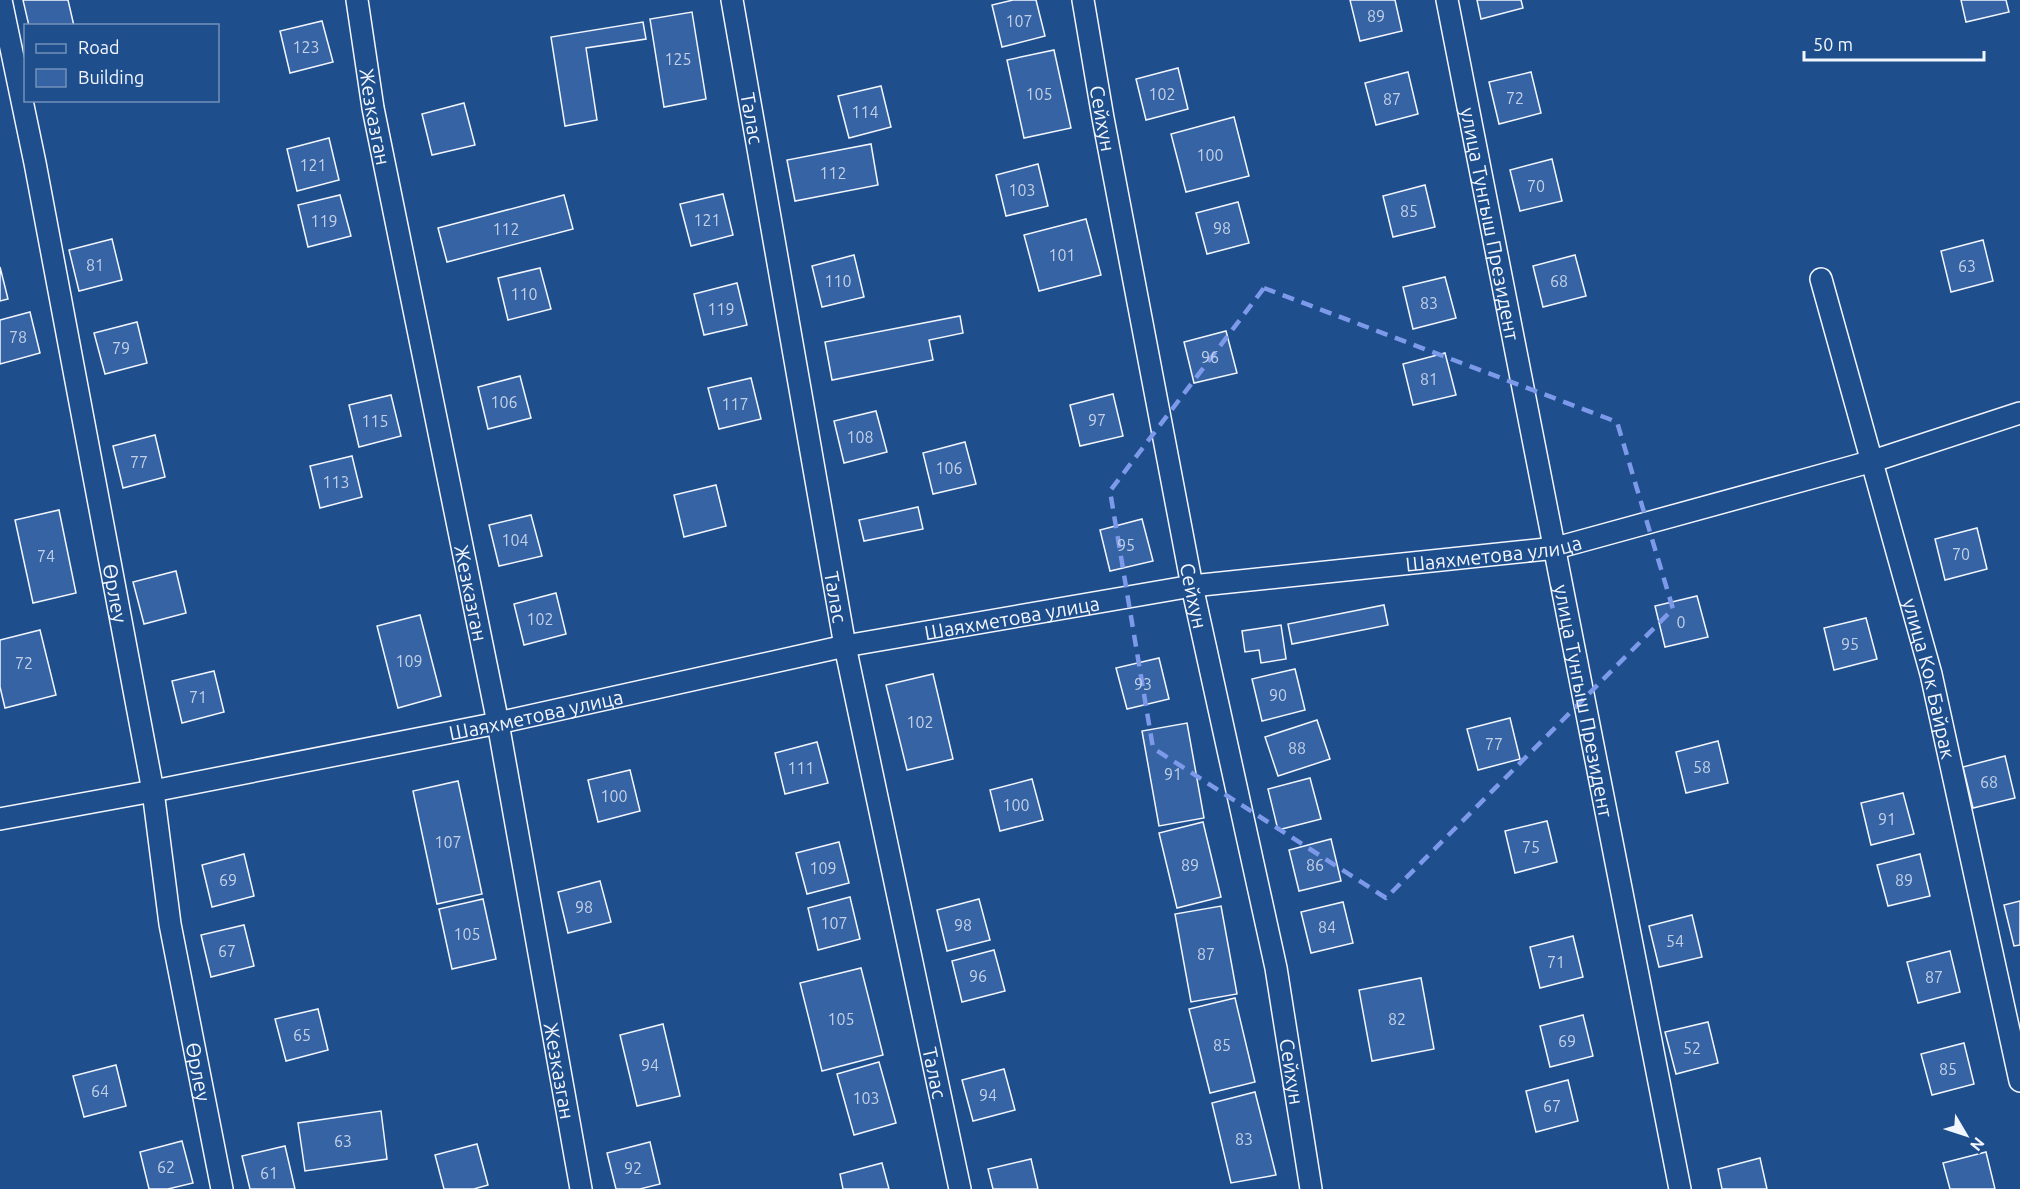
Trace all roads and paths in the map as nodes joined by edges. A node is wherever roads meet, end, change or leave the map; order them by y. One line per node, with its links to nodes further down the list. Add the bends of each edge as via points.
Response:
1 (1, 0): 13 (street, Өрлеу)
2 (357, 0): 12 (street, Жезказган, via 373,108)
3 (732, 0): 11 (street, Талас)
4 (1083, 0): 10 (street, Сейхун)
5 (1447, 0): 9 (street, улица Тунгыш Президент)
6 (1821, 279): 8 (street, улица Кок Байрак)
7 (2020, 412): 8 (street, Шаяхметова улица)
8 (1873, 461): 9 (street, Шаяхметова улица); 15 (street, улица Кок Байрак, via 1931,674)
9 (1556, 548): 10 (street, Шаяхметова улица); 20 (street, улица Тунгыш Президент)
10 (1192, 586): 11 (street, Шаяхметова улица); 19 (street, Сейхун, via 1276,968)
11 (845, 646): 12 (street, Шаяхметова улица); 18 (street, Талас)
12 (498, 723): 13 (street, Шаяхметова улица); 17 (street, Жезказган)
13 (153, 791): 14 (street, Шаяхметова улица); 16 (street, Өрлеу, via 170,924)
14 (0, 819)
15 (2020, 1081)
16 (222, 1189)
17 (581, 1189)
18 (960, 1189)
19 (1311, 1189)
20 (1680, 1189)

